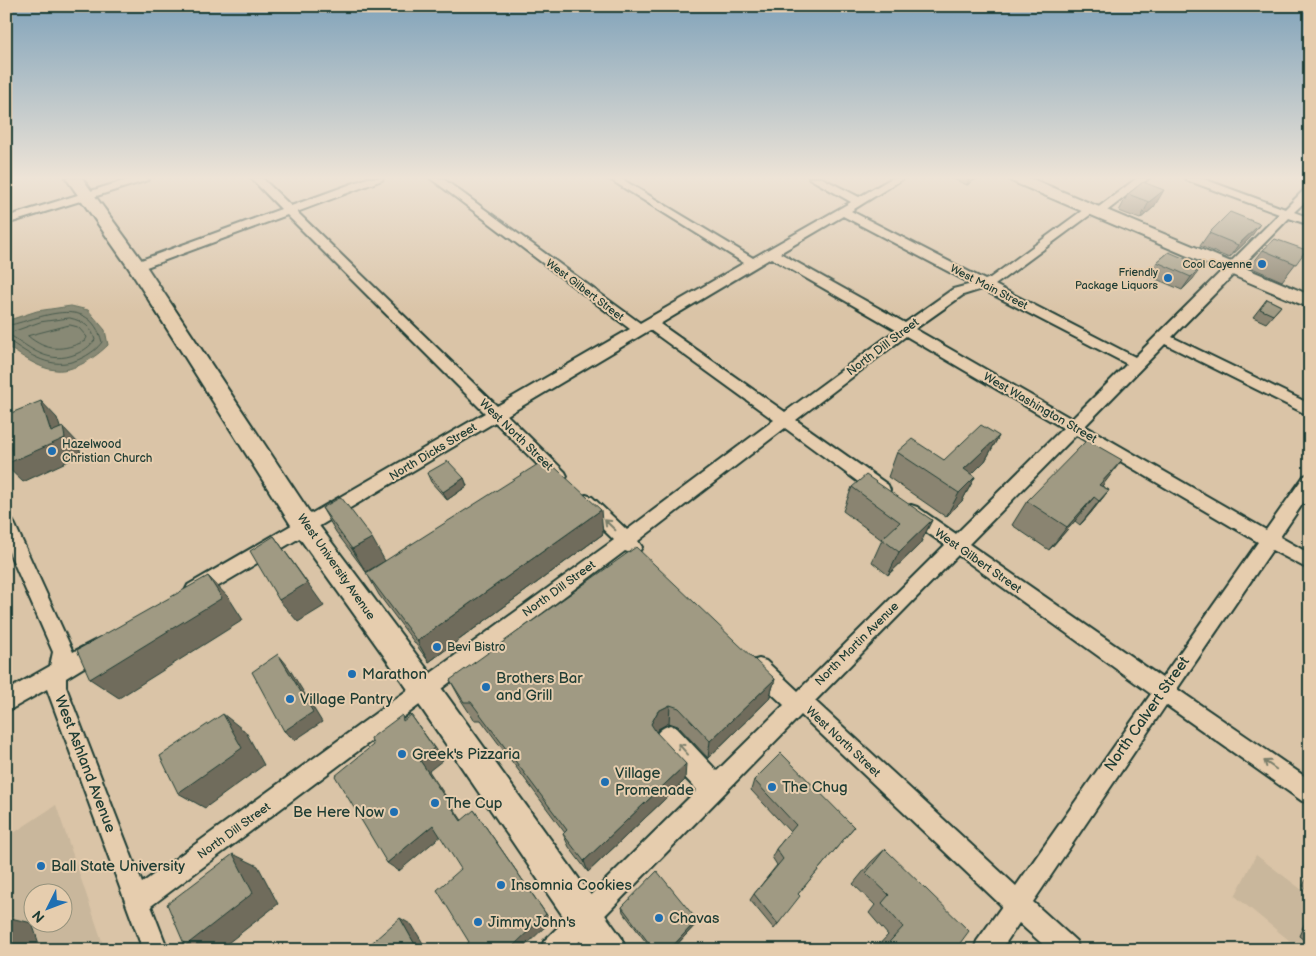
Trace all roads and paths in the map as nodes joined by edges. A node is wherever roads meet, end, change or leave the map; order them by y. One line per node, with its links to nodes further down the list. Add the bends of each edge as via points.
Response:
1 (106, 223): 13 (street, West University Avenue)
2 (252, 223): 13 (street)
3 (302, 223): 22 (street, West North Street)
4 (498, 223): 17 (street, West Gilbert Street)
5 (686, 223): 12 (street)
6 (822, 223): 11 (street, North Dicks Street)
7 (865, 223): 15 (street, West Main Street)
8 (1078, 223): 15 (street, North Dill Street, via 994,281)
9 (1122, 223): 14 (street)
10 (1276, 223): 14 (street, North Martin Avenue)
11 (770, 253): 12 (street, North Dicks Street); 18 (street, West Washington Street)
12 (752, 263): 17 (street, North Dicks Street)
13 (137, 266): 27 (street, West University Avenue)
14 (1230, 269): 16 (street); 19 (street, North Martin Avenue)
15 (984, 284): 18 (street, North Dill Street, via 958,292); 20 (street, West Main Street)
16 (1310, 302)
17 (645, 326): 22 (street, North Dicks Street); 23 (street, West Gilbert Street)
18 (906, 329): 23 (street, North Dill Street); 24 (street, West Washington Street)
19 (1162, 337): 20 (street, North Martin Avenue); 21 (street)
20 (1136, 363): 24 (street, North Martin Avenue)
21 (1310, 412)
22 (495, 415): 27 (street, North Dicks Street); 28 (street, West North Street, one-way to 22)
23 (785, 420): 28 (street, North Dill Street); 30 (street, West Gilbert Street)
24 (1073, 426): 29 (street, West Washington Street); 30 (street, North Martin Avenue)
25 (1310, 480): 29 (street, North Calvert Street)
26 (6, 525): 36 (street, West Ashland Avenue, via 63,652 63,661)
27 (305, 526): 33 (street, North Dicks Street); 37 (street, West University Avenue)
28 (626, 540): 31 (street, West North Street); 37 (street, North Dill Street)
29 (1269, 540): 32 (street, West Washington Street); 38 (street, North Calvert Street)
30 (956, 545): 38 (street, West Gilbert Street); 40 (street, North Martin Avenue)
31 (643, 557)
32 (1310, 563)
33 (176, 602)
34 (116, 637): 36 (street)
35 (746, 656): 40 (street, West North Street)
36 (56, 672): 39 (street); 42 (street, West Ashland Avenue, via 56,687)
37 (424, 689): 42 (street, North Dill Street); 44 (street, West University Avenue)
38 (1162, 691): 41 (street, West Gilbert Street, one-way to 38); 43 (street, North Calvert Street)
39 (6, 702)
40 (798, 702): 43 (street, West North Street, via 812,710); 44 (street, North Martin Avenue)
41 (1310, 793)
42 (137, 902): 45 (street, West Ashland Avenue)
43 (1018, 904): 48 (street, North Calvert Street); 49 (street, West North Street)
44 (585, 917): 46 (street, North Martin Avenue); 47 (street, West University Avenue)
45 (156, 950)
46 (553, 950)
47 (608, 950)
48 (986, 950)
49 (1067, 950)

